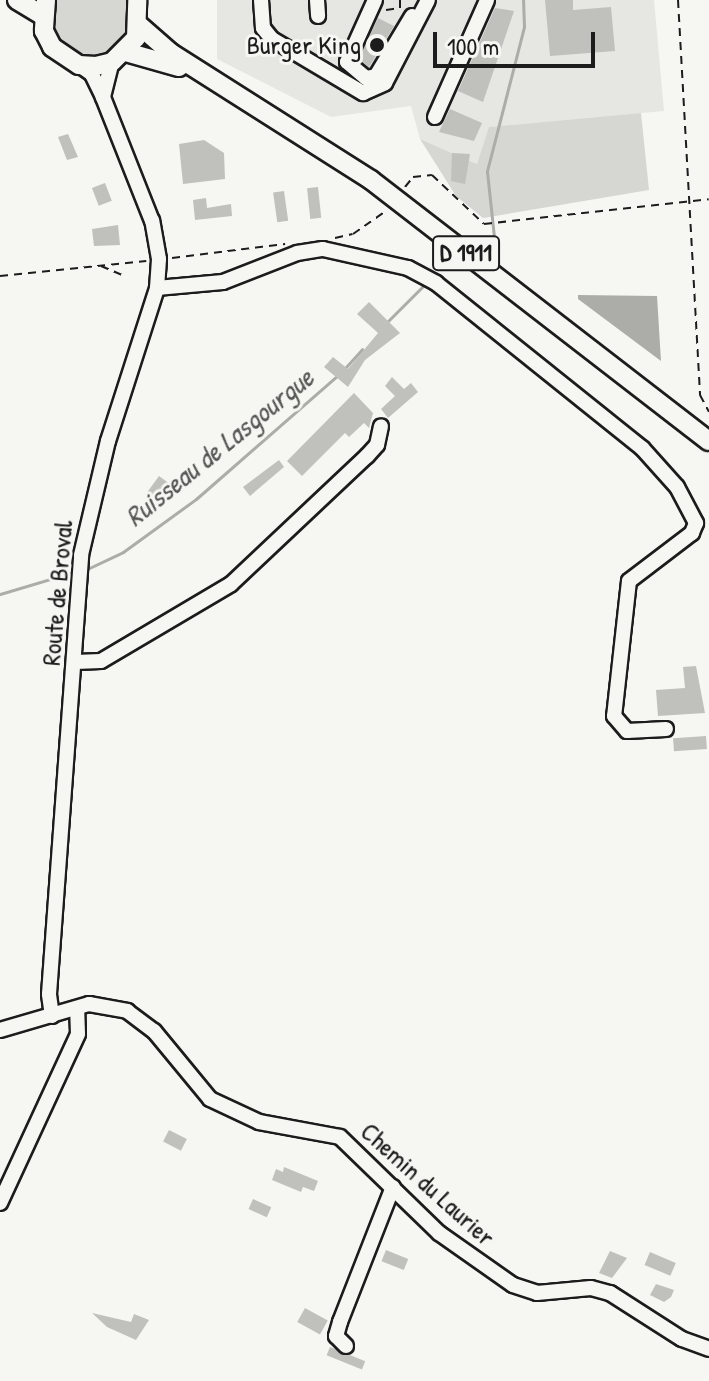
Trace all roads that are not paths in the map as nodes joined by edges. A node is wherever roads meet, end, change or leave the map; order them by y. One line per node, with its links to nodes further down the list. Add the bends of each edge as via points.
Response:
1 (17, 0): 8 (main road)
2 (137, 0): 10 (main road)
3 (261, 0): 6 (street, via 263,28 272,39 363,93 385,83)
4 (317, 0): 9 (street)
5 (487, 0): 15 (street)
6 (426, 2): 7 (street, via 376,76 366,78 347,62)
7 (377, 5)
8 (44, 7): 12 (main road, via 52,47)
9 (318, 16)
10 (140, 26): 11 (main road); 13 (main road, D 1911)
11 (119, 57): 12 (main road); 13 (main road, D 1911); 14 (street)
12 (79, 65): 14 (street, Route de Broval, via 92,74)
13 (212, 80): 18 (main road, D 1911, via 364,175)
14 (103, 97): 16 (street, Route de Broval, via 156,236)
15 (435, 117)
16 (157, 288): 19 (street, Route de Broval, via 91,503 81,555); 20 (street, via 223,282 297,253 323,249 408,268 436,283 642,448 677,487 696,523 692,533 629,581 614,716 627,731)
17 (381, 426): 19 (street, via 377,445 367,456 231,584 101,661)
18 (709, 441)
19 (75, 662): 22 (street, Route de Broval, via 49,994)
20 (666, 729)
21 (77, 1008): 22 (street, Chemin du Laurier); 24 (street, Chemin du Laurier, via 101,1003 127,1011 154,1031 210,1099 259,1122 340,1137); 25 (street, via 78,1034)
22 (52, 1016): 23 (street, Chemin du Laurier)
23 (0, 1030)
24 (393, 1187): 26 (street, via 340,1322 336,1336); 27 (street, Chemin du Laurier, via 439,1233 513,1285 537,1293 591,1288 610,1293 682,1339)
25 (0, 1203)
26 (346, 1346)
27 (709, 1349)

